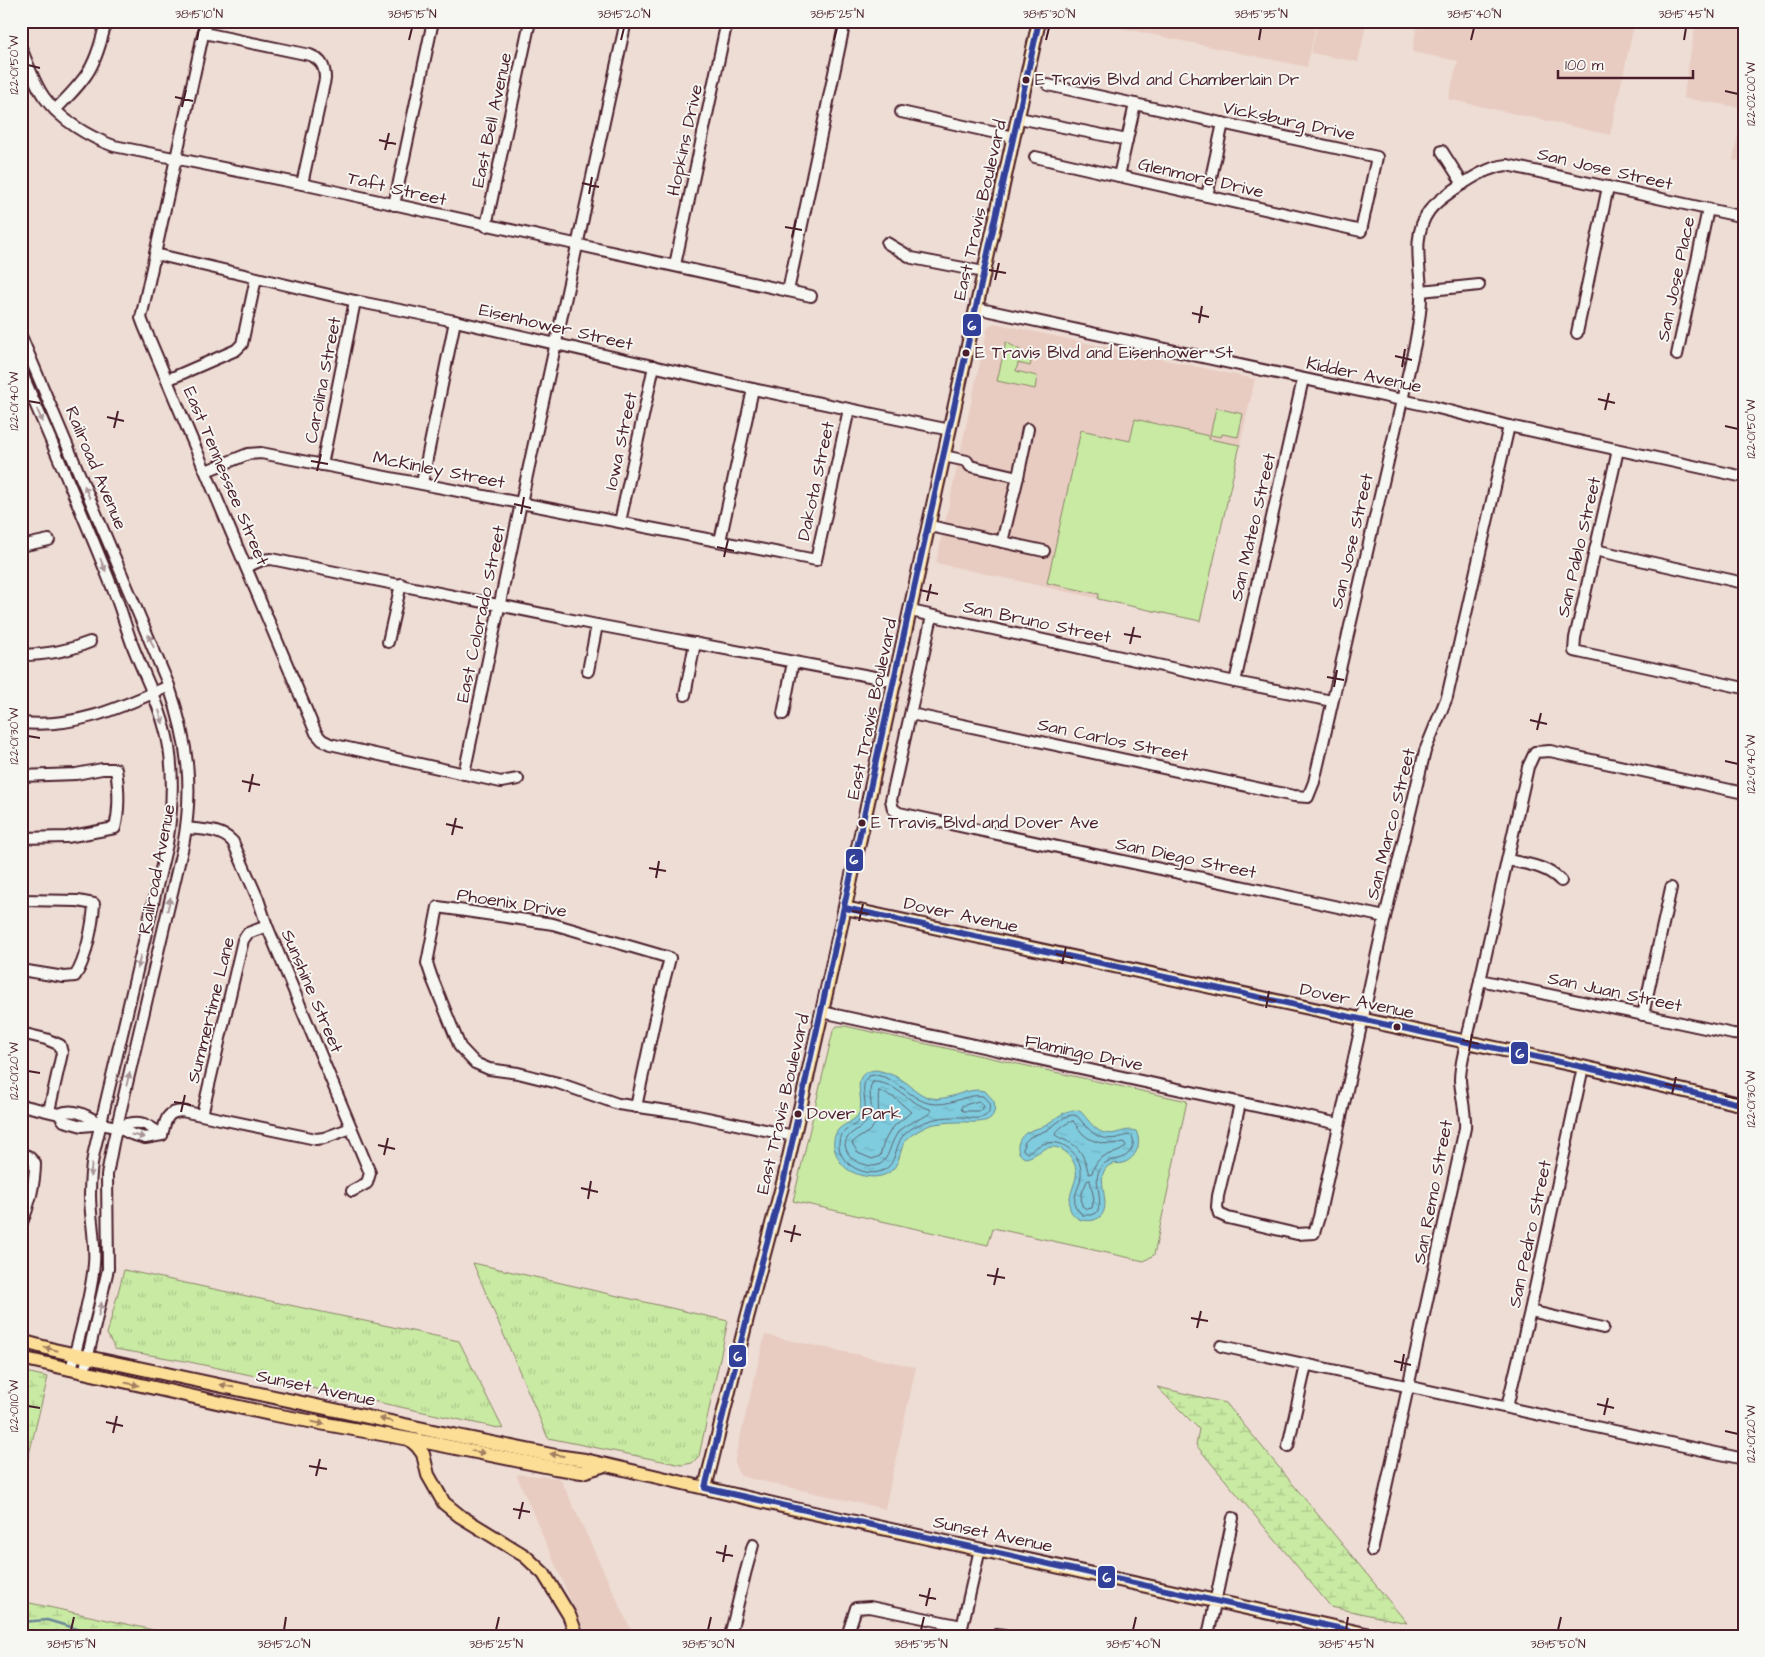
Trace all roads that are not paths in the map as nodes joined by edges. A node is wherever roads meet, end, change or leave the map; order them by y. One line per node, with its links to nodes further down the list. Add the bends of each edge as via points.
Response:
1 (106, 21): 13 (street, via 90,71)
2 (206, 21): 9 (street, East Tennessee Street)
3 (434, 21): 27 (street)
4 (530, 21): 30 (street, East Bell Avenue)
5 (626, 21): 33 (street, East Colorado Street)
6 (727, 21): 35 (street, Hopkins Drive)
7 (845, 21): 39 (street)
8 (1039, 21): 15 (main road, East Travis Boulevard)
9 (204, 33): 21 (street, East Tennessee Street); 23 (street, via 310,55 322,63 325,79)
10 (21, 48): 13 (street, Taft Street, via 40,91)
11 (1048, 85): 12 (street, Vicksburg Drive)
12 (1135, 104): 16 (street, Vicksburg Drive); 18 (street)
13 (55, 110): 21 (street, Taft Street, via 81,131 99,140)
14 (901, 112): 17 (street)
15 (1019, 118): 17 (main road, East Travis Boulevard); 18 (street)
16 (1223, 123): 26 (street); 31 (street, Vicksburg Drive, via 1377,156)
17 (1014, 137): 36 (main road, East Travis Boulevard)
18 (1127, 140): 22 (street)
19 (1442, 151): 24 (street)
20 (1035, 157): 22 (street, Glenmore Drive)
21 (175, 159): 23 (street, Taft Street); 34 (street, East Tennessee Street)
22 (1119, 176): 26 (street, Glenmore Drive)
23 (302, 184): 27 (street, Taft Street)
24 (1463, 184): 25 (street, San Jose Street, via 1487,170 1507,165); 40 (street, San Jose Street, via 1428,212 1421,227 1418,263)
25 (1608, 186): 28 (street, San Jose Street); 45 (street)
26 (1207, 196): 31 (street, Glenmore Drive)
27 (394, 205): 30 (street, Taft Street)
28 (1708, 209): 29 (street, San Jose Street); 48 (street, San Jose Place)
29 (1744, 217)
30 (486, 226): 33 (street, Taft Street)
31 (1361, 231)
32 (887, 243): 36 (street, via 912,258)
33 (578, 246): 35 (street, Taft Street); 47 (street, East Colorado Street)
34 (155, 254): 37 (street, Eisenhower Street); 52 (street, East Tennessee Street, via 141,318)
35 (675, 265): 39 (street, Taft Street)
36 (984, 272): 43 (main road, East Travis Boulevard)
37 (256, 278): 42 (street, Eisenhower Street); 52 (street, via 242,344 236,350)
38 (1479, 285): 40 (street)
39 (788, 291): 41 (street, Taft Street)
40 (1421, 291): 54 (street, San Jose Street, via 1420,318)
41 (811, 296)
42 (355, 301): 44 (street, Eisenhower Street); 61 (street, Carolina Street)
43 (976, 308): 51 (street, Kidder Avenue); 58 (main road, East Travis Boulevard)
44 (456, 321): 47 (street, Eisenhower Street); 65 (street)
45 (1577, 333)
46 (21, 336): 91 (street, Railroad Avenue, one-way to 46)
47 (556, 344): 49 (street, Eisenhower Street); 66 (street, East Colorado Street)
48 (1676, 355)
49 (654, 366): 53 (street, Eisenhower Street); 67 (street, Iowa Street)
50 (21, 371): 93 (street, Railroad Avenue, one-way to 93, via 113,587)
51 (1303, 379): 54 (street, Kidder Avenue); 90 (street, San Mateo Street)
52 (167, 380): 62 (street, East Tennessee Street)
53 (753, 388): 55 (street, Eisenhower Street); 70 (street)
54 (1401, 401): 56 (street, Kidder Avenue); 95 (street, San Jose Street)
55 (849, 409): 58 (street, Eisenhower Street); 75 (street, Dakota Street)
56 (1509, 426): 59 (street, Kidder Avenue); 111 (street, San Marco Street, via 1447,697 1425,751)
57 (1028, 429): 63 (street)
58 (950, 430): 60 (main road, East Travis Boulevard)
59 (1618, 450): 64 (street, Kidder Avenue); 73 (street, San Pablo Street)
60 (944, 456): 63 (street, via 967,461 970,466); 68 (main road, East Travis Boulevard)
61 (322, 465): 62 (street, McKinley Street, via 254,452); 65 (street, McKinley Street)
62 (206, 471): 76 (street, East Tennessee Street)
63 (1018, 477): 71 (street)
64 (1744, 477)
65 (422, 483): 66 (street, McKinley Street)
66 (521, 503): 67 (street, McKinley Street); 79 (street, East Colorado Street)
67 (620, 522): 70 (street, McKinley Street)
68 (930, 526): 71 (street); 80 (main road, East Travis Boulevard)
69 (49, 540): 72 (street)
70 (720, 541): 75 (street, McKinley Street)
71 (1002, 542): 74 (street)
72 (21, 546)
73 (1595, 550): 77 (street); 92 (street, San Pablo Street, via 1574,651)
74 (1044, 551)
75 (816, 560)
76 (246, 567): 78 (street, via 271,559); 99 (street, East Tennessee Street, via 316,733 322,740)
77 (1744, 583)
78 (400, 584): 79 (street); 84 (street)
79 (500, 604): 82 (street); 99 (street, East Colorado Street)
80 (911, 612): 81 (street, San Bruno Street); 89 (main road, East Travis Boulevard)
81 (932, 616): 90 (street, San Bruno Street); 97 (street)
82 (597, 625): 85 (street); 88 (street)
83 (90, 642): 86 (street, via 70,650)
84 (388, 642)
85 (695, 643): 87 (street); 94 (street)
86 (21, 655)
87 (794, 662): 89 (street); 96 (street)
88 (588, 671)
89 (896, 681): 110 (main road, East Travis Boulevard)
90 (1235, 682): 95 (street, San Bruno Street)
91 (169, 686): 93 (street); 104 (street, Railroad Avenue, via 185,741 189,791)
92 (1744, 688)
93 (153, 693): 98 (street, via 87,719 50,725); 128 (street, Railroad Avenue, one-way to 128, via 161,715 172,774 170,822)
94 (685, 695)
95 (1332, 701): 103 (street, San Jose Street)
96 (783, 714)
97 (911, 714): 103 (street, San Carlos Street); 111 (street, San Diego Street, via 891,800 899,813)
98 (21, 723)
99 (464, 774): 101 (street, East Tennessee Street, via 502,782)
100 (21, 776): 105 (street, via 116,769 119,788 115,828 67,838)
101 (518, 779)
102 (1744, 793): 106 (street, San Remo Street, via 1550,751 1535,752 1528,766)
103 (1308, 797)
104 (186, 828): 112 (street, Sunshine Street, via 219,832 234,842); 130 (street, Railroad Avenue, one-way to 104)
105 (21, 838)
106 (1508, 860): 107 (street, via 1537,866); 114 (street, San Remo Street)
107 (1561, 881)
108 (1671, 888): 116 (street)
109 (21, 900): 113 (street, via 94,904 81,969 75,976)
110 (845, 908): 115 (main road, East Travis Boulevard); 117 (main road, Dover Avenue)
111 (1385, 918): 117 (street, San Marco Street)
112 (267, 926): 127 (street, Summertime Lane, via 248,933 243,940); 131 (street, Sunshine Street)
113 (21, 970)
114 (1480, 980): 116 (street, San Juan Street); 120 (street, San Remo Street)
115 (822, 1012): 122 (street, Flamingo Drive); 132 (main road, East Travis Boulevard)
116 (1643, 1015): 119 (street, San Juan Street)
117 (1362, 1020): 120 (main road, Dover Avenue); 129 (street, San Marco Street)
118 (21, 1034): 126 (street, via 60,1045 62,1053)
119 (1744, 1035)
120 (1466, 1042): 121 (main road, Dover Avenue); 146 (street, San Remo Street, via 1460,1068 1465,1128)
121 (1583, 1067): 124 (main road, Dover Avenue); 136 (street, San Pedro Street)
122 (1240, 1104): 129 (street, Flamingo Drive); 129 (street, San Marco Street, via 1218,1196 1219,1214 1297,1234 1314,1233)
123 (21, 1105): 126 (street)
124 (1744, 1105)
125 (636, 1107): 125 (street, Phoenix Drive, via 558,1083 489,1069 475,1063 460,1047 427,963 438,907 553,924 670,958); 132 (street, Phoenix Drive, via 688,1114)
126 (54, 1113): 128 (street, via 66,1110 84,1114)
127 (202, 1115): 130 (street, via 174,1112 167,1117 162,1135 145,1138); 131 (street, via 316,1139)
128 (101, 1124): 130 (street); 140 (street, Railroad Avenue, one-way to 140, via 90,1174 94,1263)
129 (1339, 1124)
130 (117, 1126): 141 (street, Railroad Avenue, one-way to 130, via 108,1269 107,1175)
131 (351, 1128): 134 (street, Sunshine Street, via 370,1172 367,1183)
132 (794, 1136): 153 (main road, East Travis Boulevard)
133 (21, 1154): 135 (street, via 34,1163 35,1173)
134 (352, 1191)
135 (21, 1225)
136 (1530, 1311): 137 (street); 147 (street, San Pedro Street)
137 (1603, 1328)
138 (21, 1341): 140 (main road, Sunset Avenue, one-way to 138)
139 (1221, 1346): 143 (street)
140 (74, 1354): 141 (main road, Sunset Avenue); 144 (street, Railroad Avenue)
141 (88, 1357): 145 (street, Railroad Avenue); 148 (main road, Sunset Avenue, one-way to 141)
142 (21, 1358): 144 (main road, Sunset Avenue)
143 (1306, 1365): 146 (street); 150 (street)
144 (70, 1370): 145 (main road, Sunset Avenue)
145 (84, 1373): 149 (main road, Sunset Avenue, one-way to 149, via 270,1414)
146 (1409, 1385): 147 (street); 157 (street, San Remo Street)
147 (1507, 1407): 151 (street)
148 (432, 1437): 149 (main road, Sunset Avenue); 152 (main road); 153 (main road, Sunset Avenue, via 585,1460)
149 (410, 1440): 152 (main road, via 423,1454)
150 (1288, 1446)
151 (1744, 1459)
152 (427, 1466): 161 (main road, via 428,1476 444,1504 525,1556 544,1574)
153 (705, 1488): 156 (main road, Sunset Avenue)
154 (1233, 1518): 158 (street)
155 (753, 1545): 162 (street)
156 (980, 1549): 158 (main road, Sunset Avenue); 159 (street)
157 (1372, 1551)
158 (1215, 1600): 165 (street); 166 (main road, Sunset Avenue)
159 (961, 1631): 163 (street, via 870,1607 856,1608)
160 (996, 1635): 164 (street)
161 (577, 1636)
162 (730, 1636)
163 (847, 1636)
164 (1004, 1636)
165 (1208, 1636)
166 (1374, 1636)

